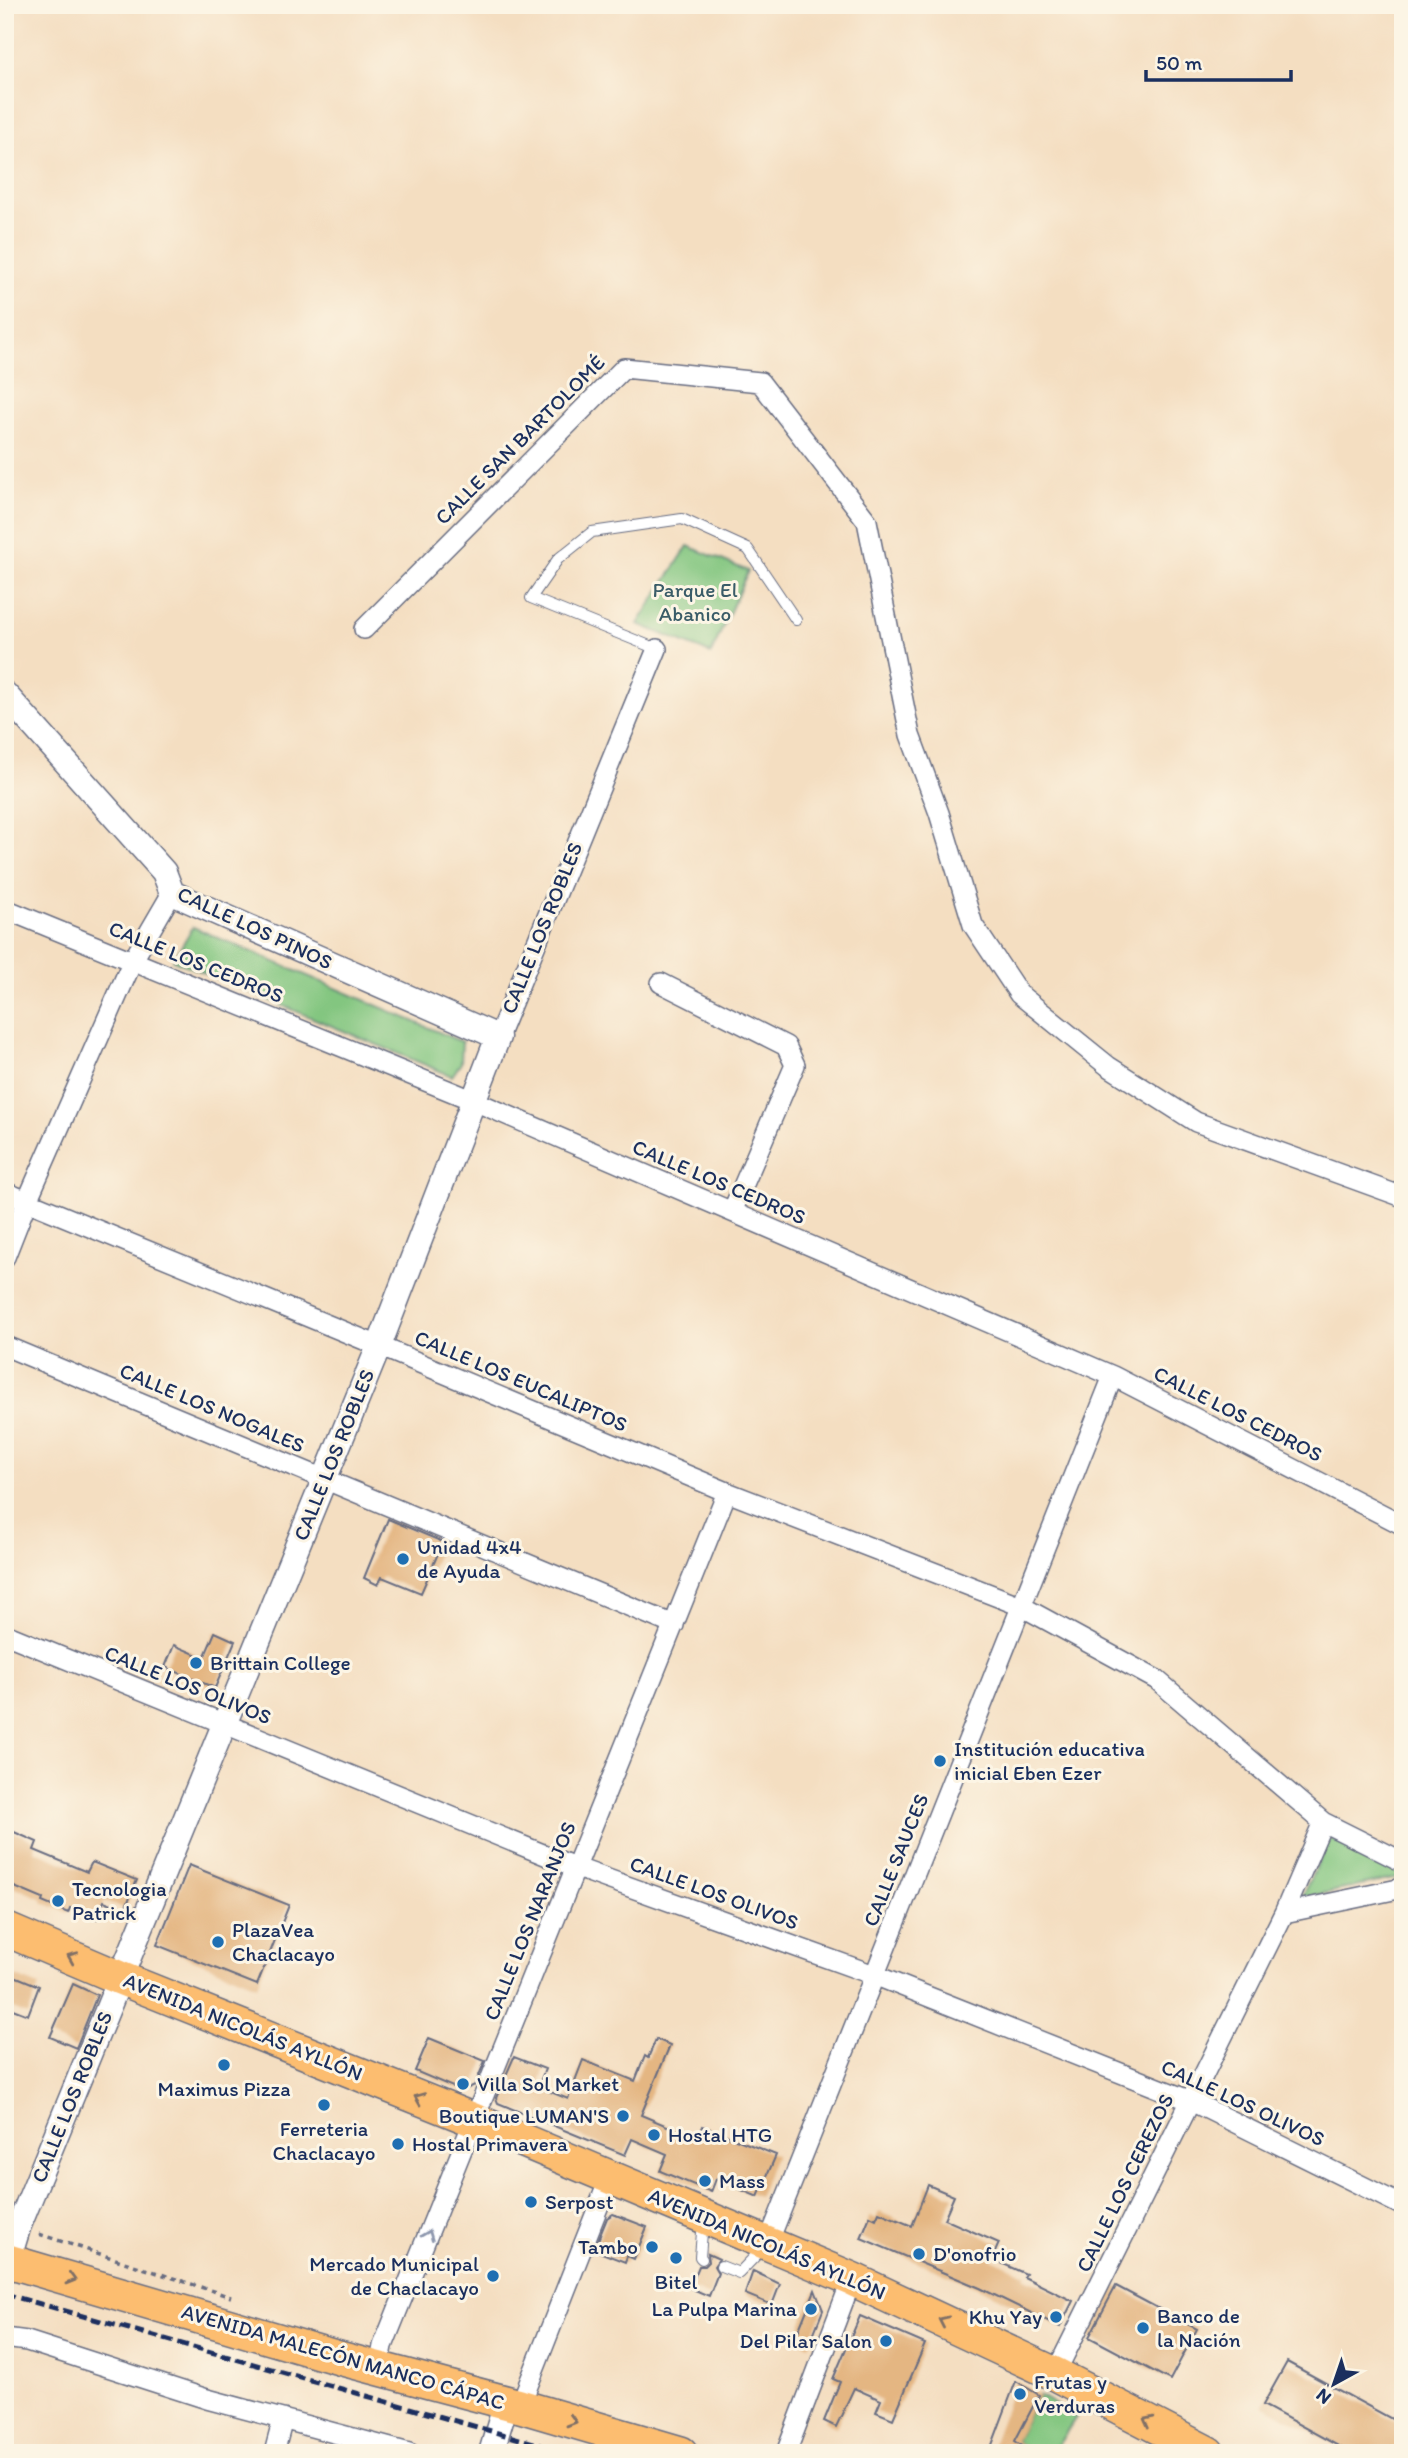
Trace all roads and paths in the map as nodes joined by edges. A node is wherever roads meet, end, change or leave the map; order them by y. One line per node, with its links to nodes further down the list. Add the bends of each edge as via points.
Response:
1 (796, 620): 3 (lane, via 748,549 682,519 593,533 558,559 531,598)
2 (364, 629): 12 (street, CALLE SAN BARTOLOMÉ, via 624,368 761,382 867,521 910,735 973,925 1019,994 1108,1066 1196,1122)
3 (657, 649): 9 (street, CALLE LOS ROBLES)
4 (5, 694): 5 (street, CALLE LOS PINOS, via 164,872)
5 (172, 893): 7 (street); 9 (street, CALLE LOS PINOS)
6 (5, 909): 7 (street, CALLE LOS CEDROS)
7 (133, 960): 10 (street, CALLE LOS CEDROS); 13 (street)
8 (661, 984): 14 (street, via 786,1046 795,1065)
9 (498, 1037): 10 (street, CALLE LOS ROBLES)
10 (472, 1100): 14 (street, CALLE LOS CEDROS); 17 (street, CALLE LOS ROBLES)
11 (5, 1192): 13 (street, CALLE LOS EUCALIPTOS)
12 (1403, 1197)
13 (27, 1201): 15 (street); 17 (street, CALLE LOS EUCALIPTOS)
14 (732, 1212): 18 (street, CALLE LOS CEDROS)
15 (5, 1257)
16 (5, 1346): 19 (street, CALLE LOS NOGALES)
17 (379, 1346): 19 (street, CALLE LOS ROBLES); 20 (street, CALLE LOS EUCALIPTOS)
18 (1113, 1376): 21 (street, CALLE LOS CEDROS); 22 (street, CALLE SAUCES)
19 (324, 1479): 23 (street, CALLE LOS NOGALES); 25 (street, CALLE LOS ROBLES)
20 (727, 1492): 22 (street, CALLE LOS EUCALIPTOS); 23 (street, CALLE LOS NARANJOS)
21 (1403, 1525)
22 (1021, 1606): 26 (street, CALLE LOS EUCALIPTOS, via 1157,1680); 32 (street, CALLE SAUCES)
23 (674, 1625): 28 (street, CALLE LOS NARANJOS)
24 (5, 1634): 25 (street, CALLE LOS OLIVOS)
25 (224, 1725): 28 (street, CALLE LOS OLIVOS); 33 (street, CALLE LOS ROBLES)
26 (1323, 1822): 27 (street, CALLE LOS EUCALIPTOS); 30 (street, CALLE LOS CEREZOS)
27 (1403, 1862)
28 (577, 1868): 32 (street, CALLE LOS OLIVOS); 35 (street, CALLE LOS NARANJOS)
29 (1403, 1888): 30 (street)
30 (1284, 1913): 34 (street, CALLE LOS CEREZOS)
31 (5, 1929): 33 (highway, AVENIDA NICOLÁS AYLLÓN, one-way to 31)
32 (874, 1975): 34 (street, CALLE LOS OLIVOS); 40 (street, CALLE SAUCES)
33 (121, 1978): 35 (highway, AVENIDA NICOLÁS AYLLÓN, one-way to 33); 39 (street, CALLE LOS ROBLES)
34 (1191, 2101): 37 (street, CALLE LOS OLIVOS); 48 (street, CALLE LOS CEREZOS)
35 (474, 2119): 36 (highway, AVENIDA NICOLÁS AYLLÓN); 47 (street, CALLE LOS NARANJOS, one-way to 35, via 383,2346)
36 (610, 2177): 38 (highway, AVENIDA NICOLÁS AYLLÓN); 49 (street)
37 (1403, 2206)
38 (703, 2216): 40 (highway, AVENIDA NICOLÁS AYLLÓN); 41 (lane)
39 (18, 2228): 42 (street, CALLE LOS ROBLES); 45 (path)
40 (768, 2243): 43 (lane, via 739,2273); 44 (highway, AVENIDA NICOLÁS AYLLÓN)
41 (702, 2259)
42 (7, 2260): 47 (highway, AVENIDA MALECÓN MANCO CÁPAC, one-way to 47)
43 (721, 2266)
44 (852, 2278): 48 (highway, AVENIDA NICOLÁS AYLLÓN, one-way to 44); 55 (street)
45 (240, 2300)
46 (5, 2338): 50 (street)
47 (379, 2368): 49 (highway, AVENIDA MALECÓN MANCO CÁPAC)
48 (1055, 2374): 56 (highway, AVENIDA NICOLÁS AYLLÓN, one-way to 48)
49 (513, 2404): 53 (street); 54 (highway, AVENIDA MALECÓN MANCO CÁPAC, one-way to 54)
50 (283, 2419): 51 (street); 52 (street)
51 (274, 2453)
52 (409, 2453)
53 (491, 2453)
54 (681, 2453)
55 (786, 2453)
56 (1208, 2453)

